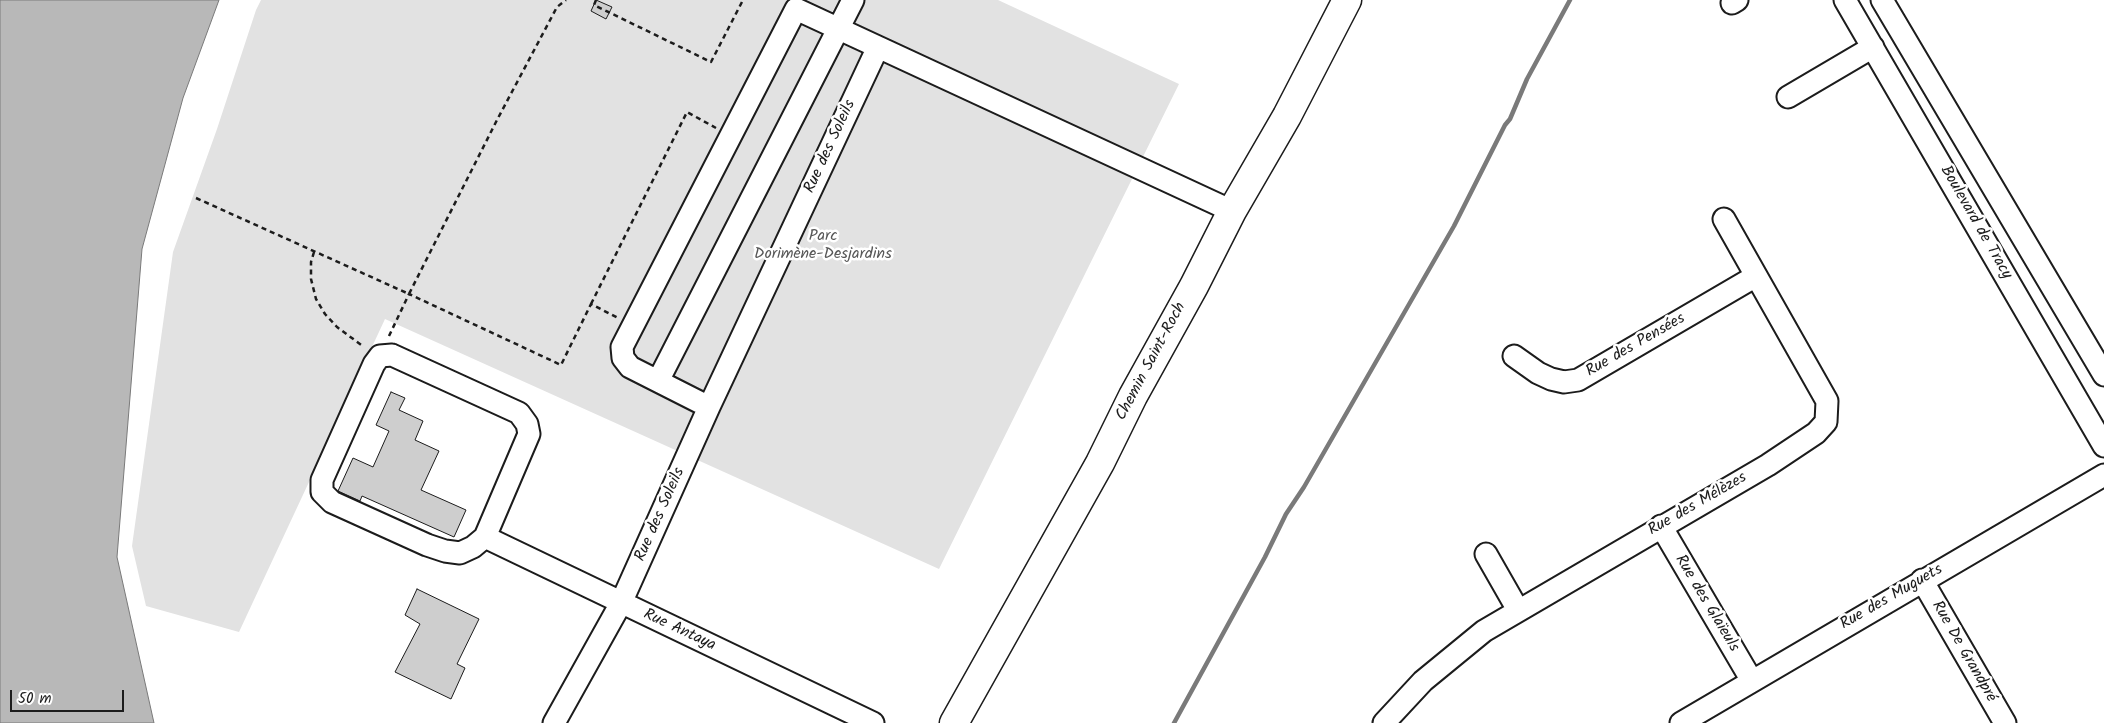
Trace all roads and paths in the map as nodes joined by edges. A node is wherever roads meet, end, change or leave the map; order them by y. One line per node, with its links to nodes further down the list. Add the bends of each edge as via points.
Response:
1 (566, 0): 21 (path, via 557,7)
2 (596, 0): 3 (path, via 594,5 711,62)
3 (744, 0)
4 (853, 0): 9 (street)
5 (1347, 0): 17 (main road, Chemin Saint-Roch, via 1291,108)
6 (1845, 0): 11 (street, Boulevard de Tracy)
7 (1882, 0): 13 (street, Boulevard de Tracy)
8 (787, 3): 9 (street); 15 (street)
9 (837, 29): 10 (street); 27 (street)
10 (878, 47): 17 (street); 28 (street, Rue des Soleils)
11 (1872, 47): 12 (street); 14 (street, Boulevard de Tracy)
12 (1788, 96)
13 (1948, 110): 14 (street); 26 (street, Boulevard de Tracy)
14 (1918, 125): 29 (street, Boulevard de Tracy)
15 (731, 135): 22 (path, via 687,112); 23 (street)
16 (196, 198): 19 (path)
17 (1232, 211): 40 (main road, Chemin Saint-Roch, via 1100,464)
18 (1724, 219): 20 (street, Rue des Mélèzes)
19 (314, 252): 21 (path); 24 (path, via 311,279 325,314 337,327)
20 (1756, 276): 25 (street, Rue des Pensées, via 1578,380 1564,382 1551,379); 31 (street, Rue des Mélèzes, via 1827,401 1826,422 1816,433 1768,465)
21 (409, 294): 22 (path, via 560,365); 24 (path)
22 (591, 304): 23 (path)
23 (633, 325): 27 (street, via 622,346 623,358 630,367)
24 (380, 356): 32 (street, via 392,355 519,413 527,424 529,434); 32 (street, via 322,480 322,492 332,502 445,551 460,553)
25 (1514, 356)
26 (2104, 375)
27 (658, 381): 28 (street)
28 (709, 408): 35 (street, Rue des Soleils)
29 (2104, 446)
30 (2104, 475): 34 (street, Rue des Muguets)
31 (1661, 526): 36 (street, Rue des Mélèzes); 37 (street, Rue des Glaïeuls)
32 (485, 538): 35 (street, Rue Antaya)
33 (1486, 554): 36 (street)
34 (1922, 580): 37 (street, Rue des Muguets); 43 (street, Rue De Grandpré)
35 (622, 603): 38 (street, Rue des Soleils); 39 (street, Rue Antaya)
36 (1518, 610): 41 (street, Rue des Mélèzes, via 1441,664)
37 (1752, 681): 42 (street, Rue des Muguets)
38 (554, 723)
39 (873, 723)
40 (954, 723)
41 (1384, 723)
42 (1681, 723)
43 (2005, 723)

